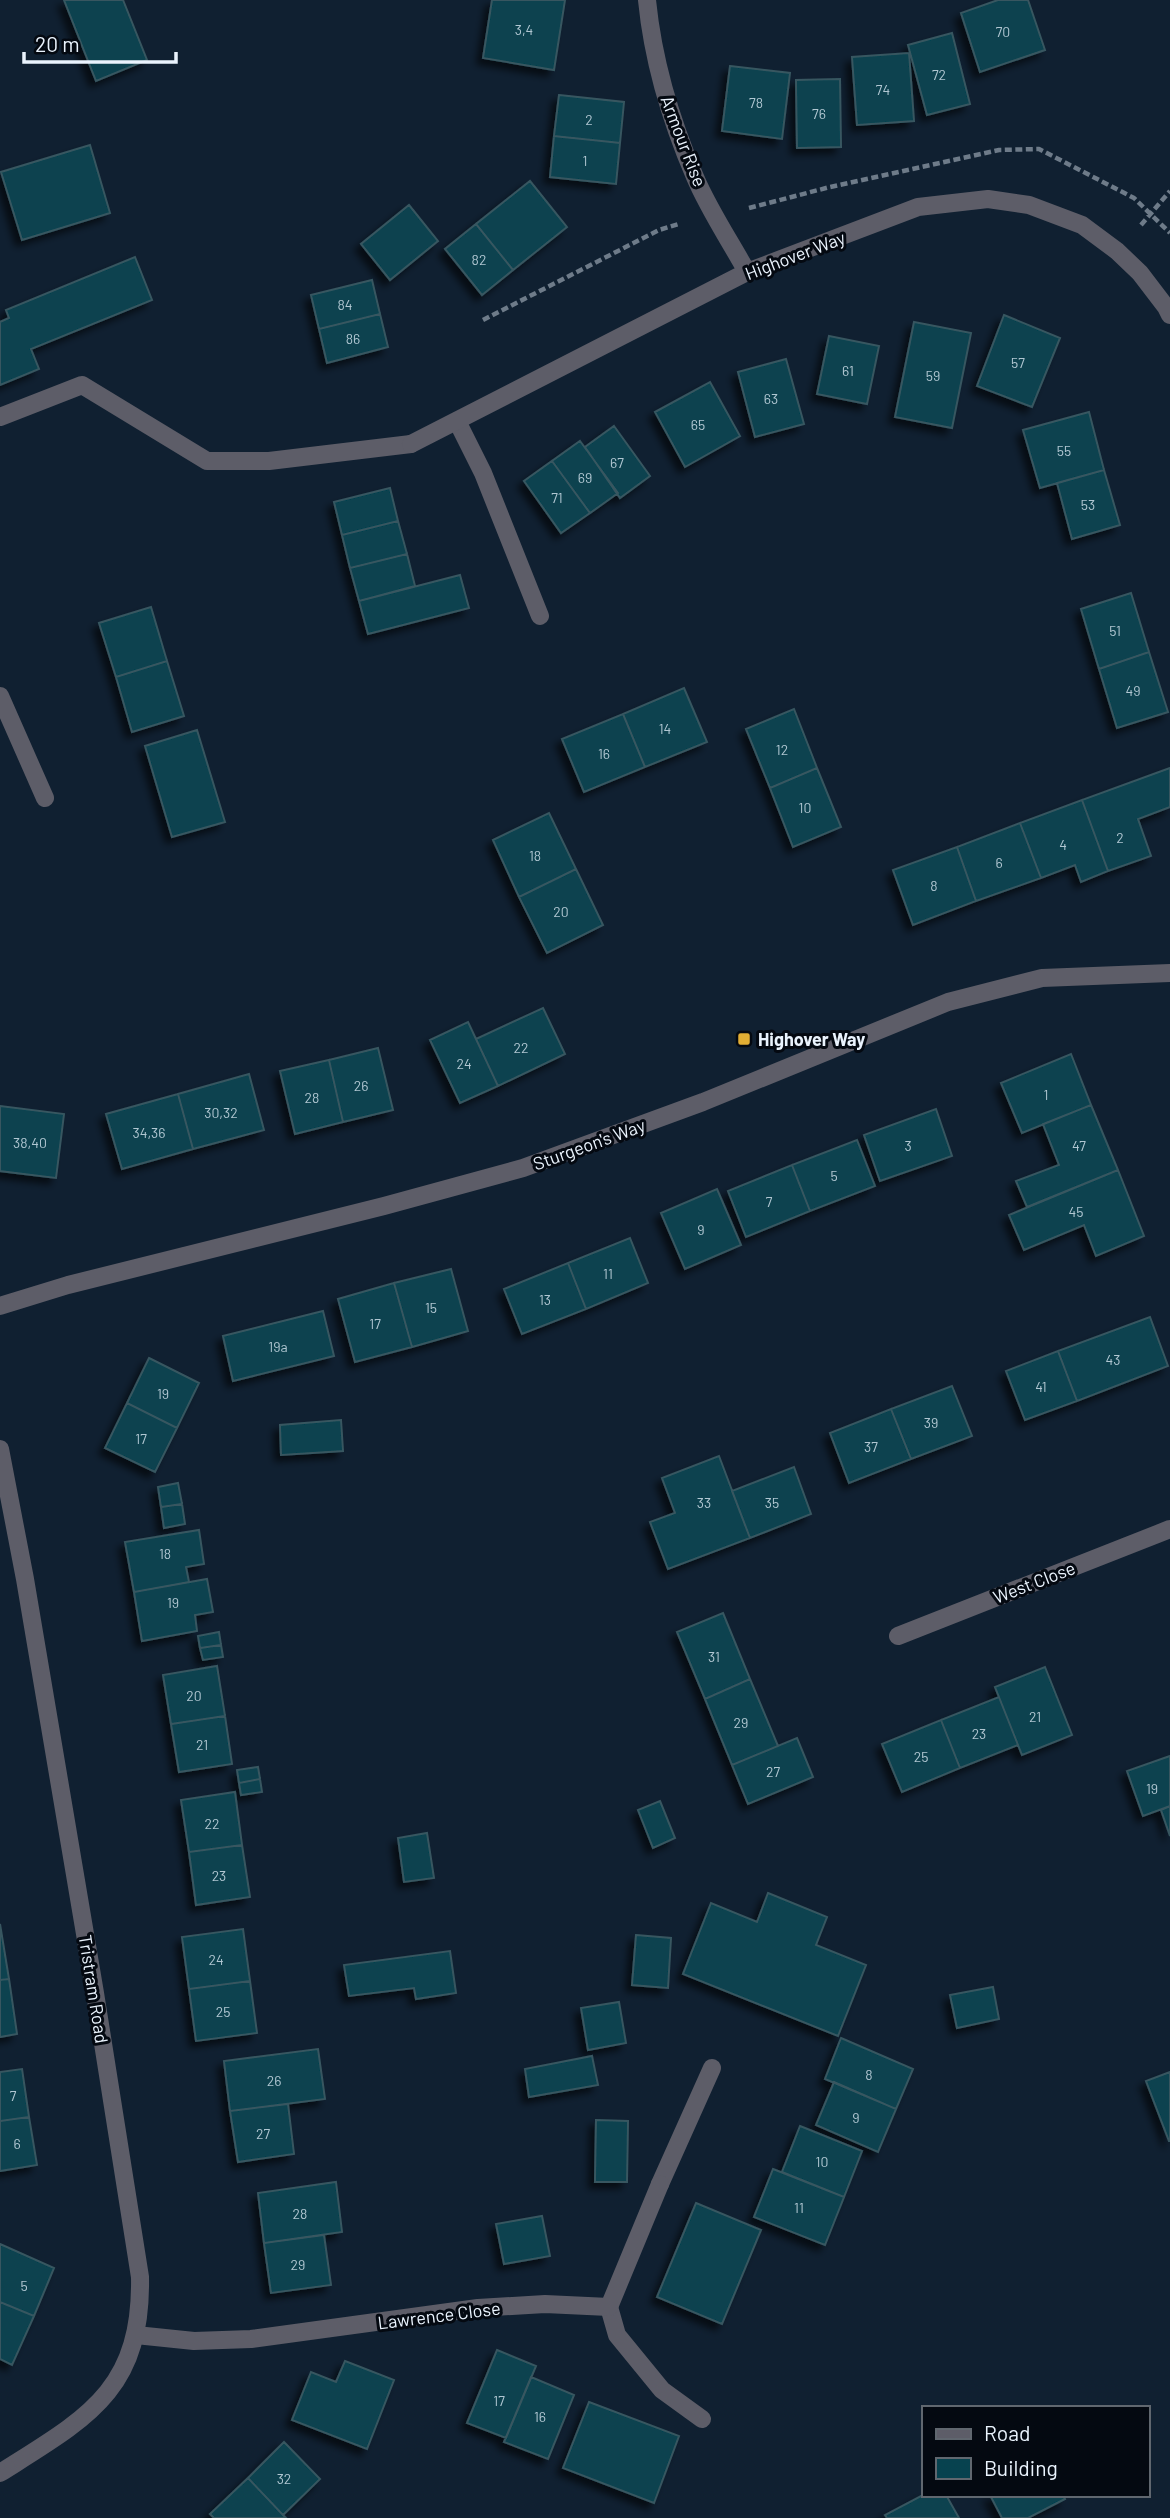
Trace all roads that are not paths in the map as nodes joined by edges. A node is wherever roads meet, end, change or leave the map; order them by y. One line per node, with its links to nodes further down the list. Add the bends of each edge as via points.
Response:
1 (646, 0): 2 (street, Armour Rise, via 660,75 695,178)
2 (747, 272): 3 (street, Highover Way, via 918,207 988,199 1030,205 1082,225 1140,273); 5 (street, Highover Way)
3 (1170, 315)
4 (0, 417): 5 (street, Highover Way, via 82,385 206,461 269,461 411,444)
5 (457, 421): 6 (street, via 483,473)
6 (540, 616)
7 (0, 696): 8 (street)
8 (45, 798)
9 (1170, 973): 10 (street, Sturgeon's Way, via 1042,978 948,1002 703,1102 523,1168)
10 (0, 1306)
11 (0, 1449): 16 (street, Tristram Road, via 135,2246 140,2288)
12 (1170, 1529): 13 (street, West Close)
13 (898, 1636)
14 (712, 2068): 15 (street)
15 (609, 2308): 16 (street, Lawrence Close, via 545,2304 478,2308 251,2339 194,2341); 17 (street, via 617,2335 662,2390)
16 (136, 2335): 18 (street, Tristram Road, via 121,2372 97,2405)
17 (702, 2419)
18 (0, 2473)

